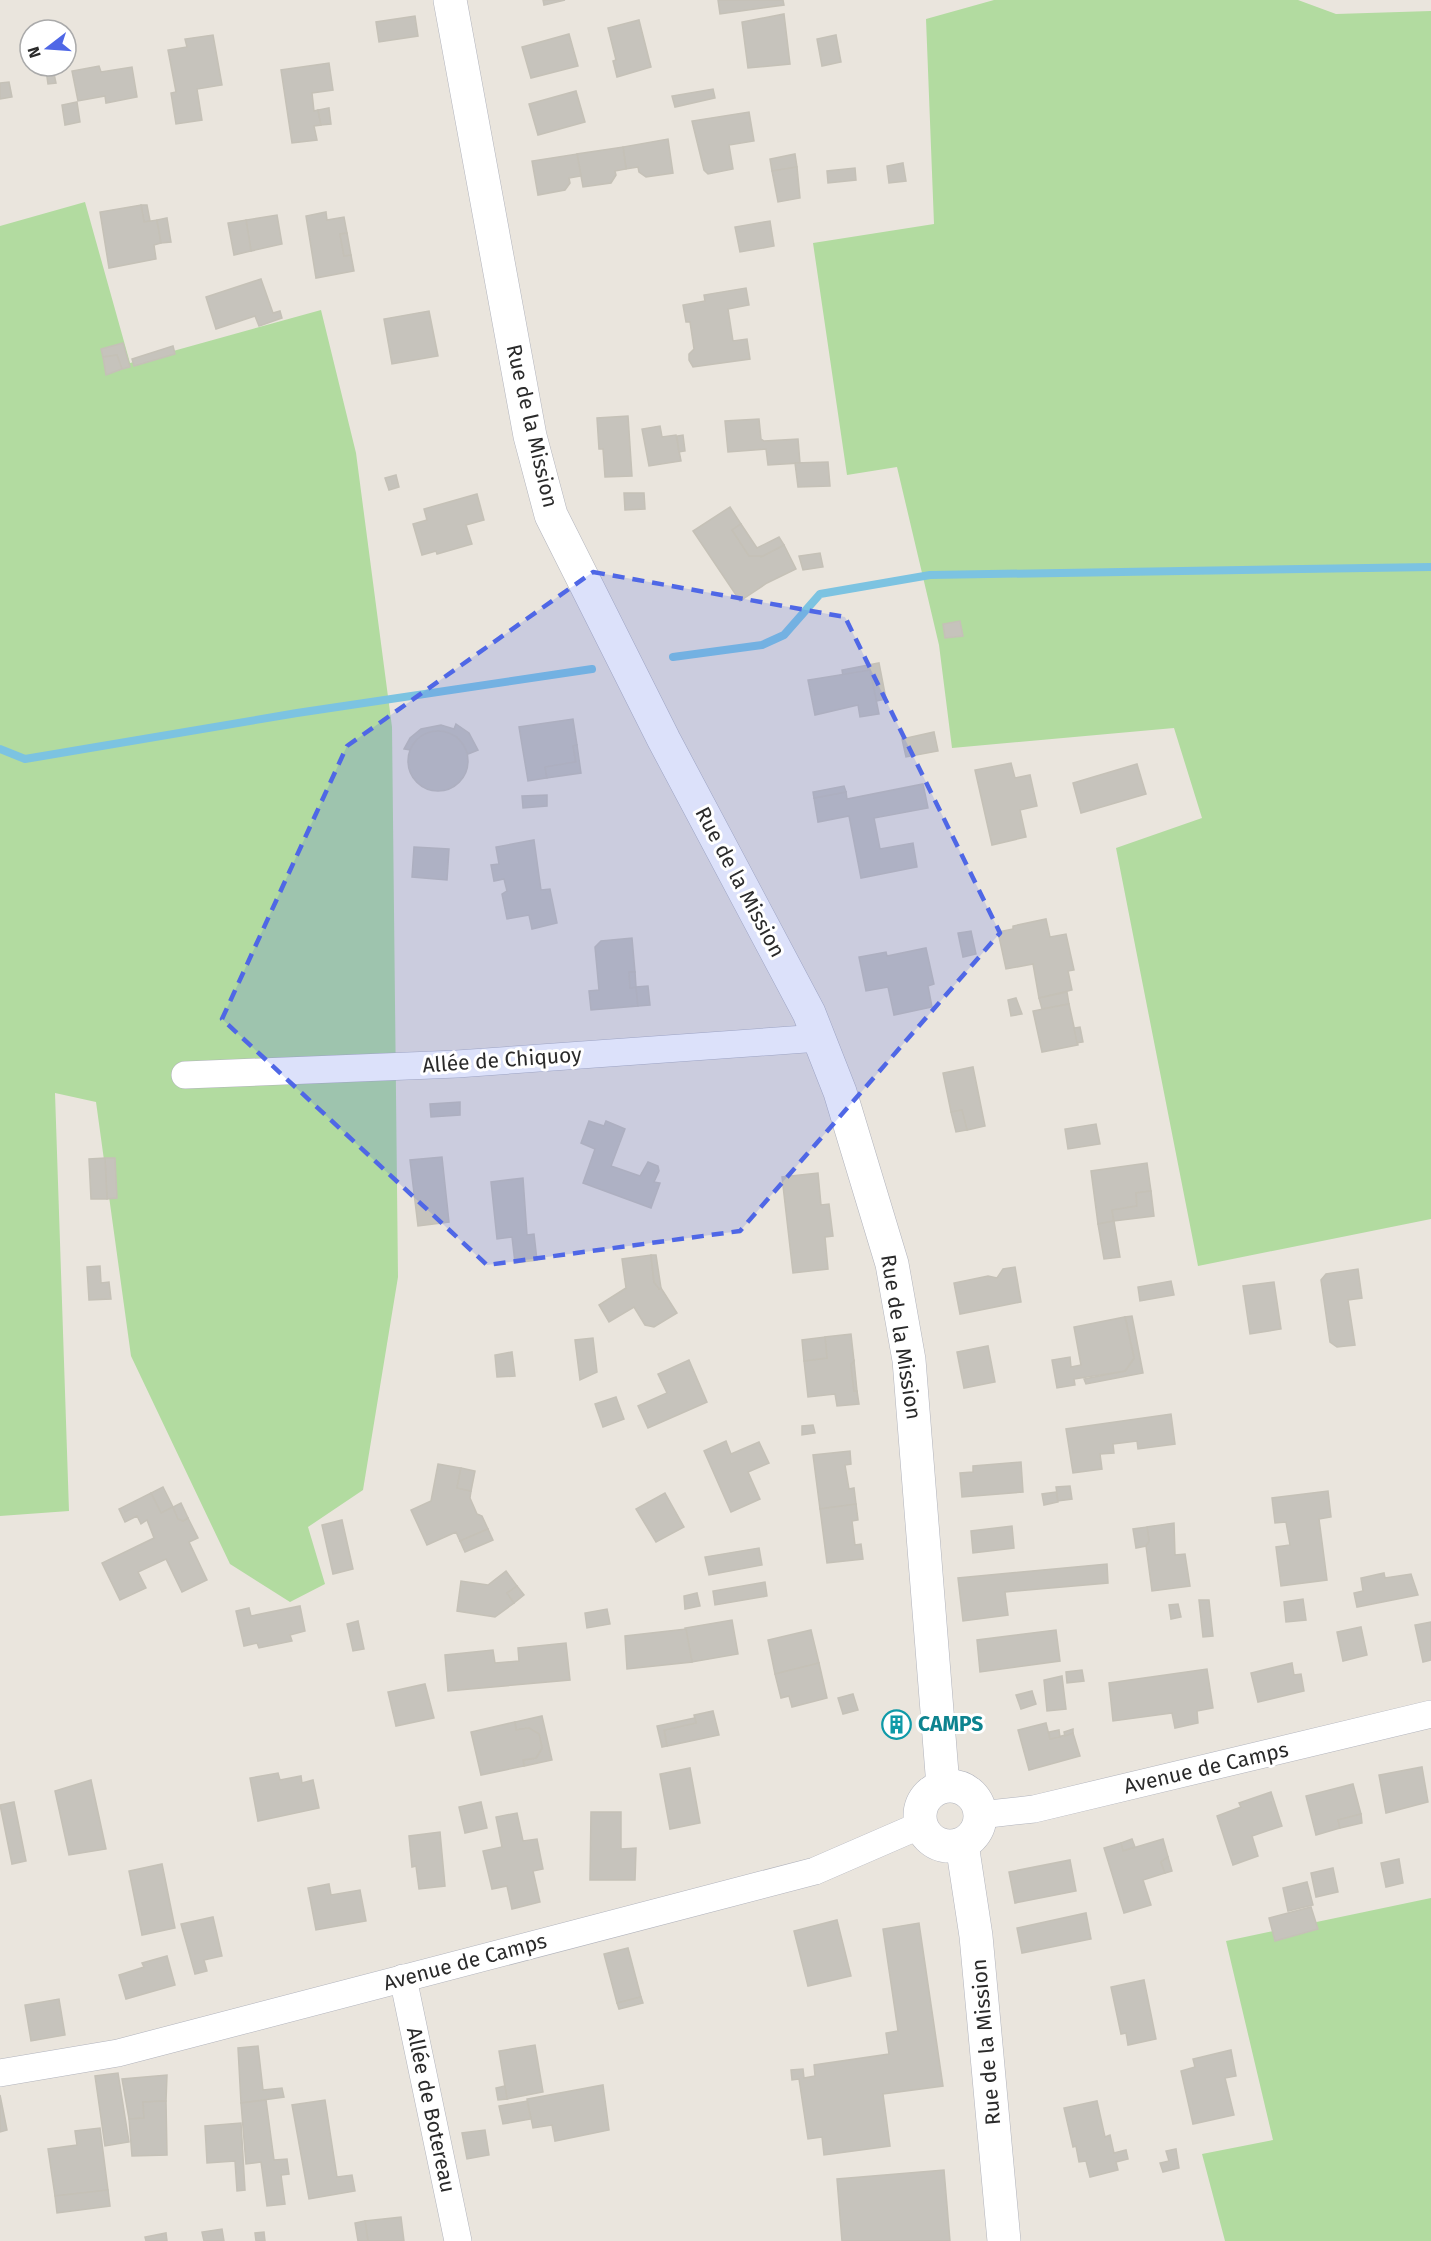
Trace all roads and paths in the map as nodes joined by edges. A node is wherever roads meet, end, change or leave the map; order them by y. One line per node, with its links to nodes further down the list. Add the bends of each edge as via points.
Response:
1 (450, 0): 2 (main road, Rue de la Mission, via 530,436 551,515)
2 (819, 1038): 3 (street, Allée de Chiquoy, via 457,1064); 5 (main road, Rue de la Mission, via 840,1092 892,1264 909,1360)
3 (185, 1075)
4 (1431, 1714): 6 (street, Avenue de Camps, via 1034,1809)
5 (943, 1786): 6 (main road, via 952,1785 968,1792 979,1806); 7 (main road, via 921,1805)
6 (980, 1815): 8 (main road, via 975,1832)
7 (921, 1825): 8 (main road, via 933,1841 942,1845); 9 (street, Avenue de Camps, via 815,1871)
8 (962, 1844): 12 (main road, Rue de la Mission, via 976,1936)
9 (403, 1978): 10 (street, Avenue de Camps, via 118,2053); 11 (street, Allée de Botereau)
10 (0, 2073)
11 (458, 2241)
12 (1004, 2241)

